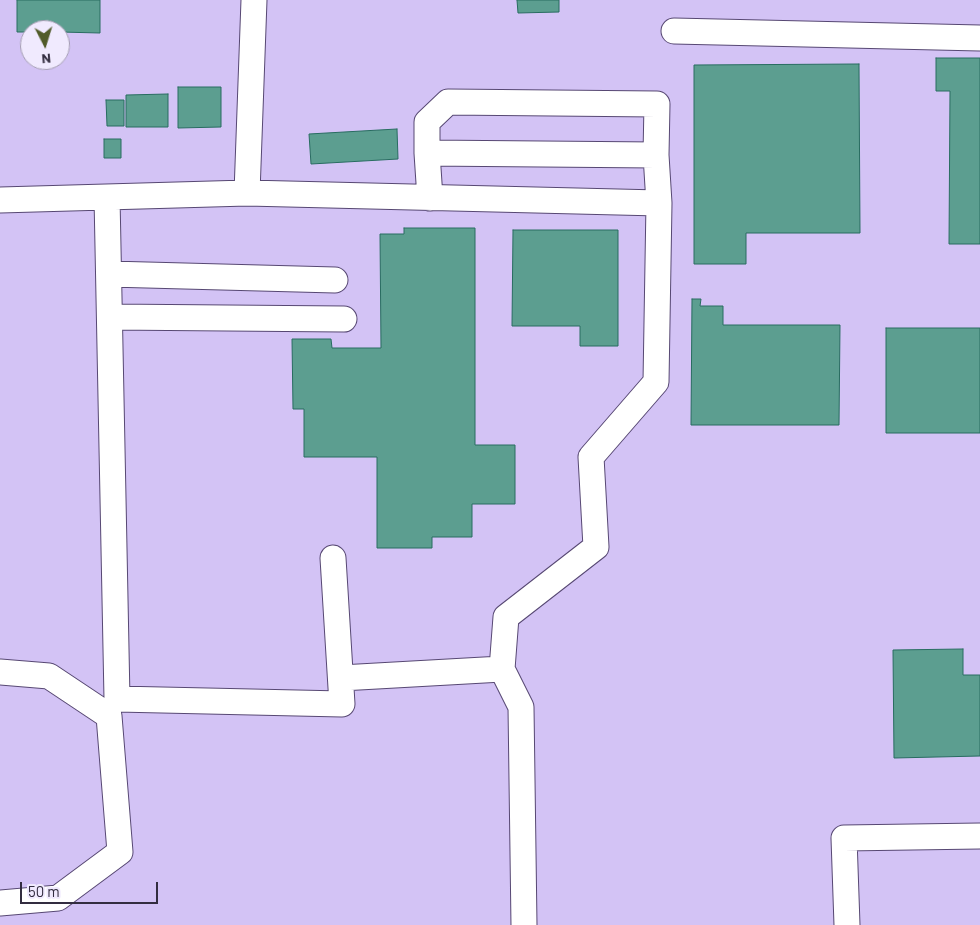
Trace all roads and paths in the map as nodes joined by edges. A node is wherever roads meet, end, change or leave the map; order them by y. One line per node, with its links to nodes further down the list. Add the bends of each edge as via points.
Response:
1 (254, 0): 6 (street)
2 (674, 31): 3 (street)
3 (980, 38)
4 (427, 153): 5 (street); 5 (street, via 427,122 448,102 458,102 657,104); 8 (street)
5 (656, 155): 10 (street)
6 (247, 193): 7 (street); 8 (street)
7 (107, 197): 9 (street); 11 (street)
8 (430, 198): 10 (street)
9 (0, 200)
10 (659, 203): 16 (street, via 656,382 591,457 596,548 506,617)
11 (109, 274): 12 (street); 13 (street)
12 (335, 280)
13 (110, 317): 14 (street); 18 (street, via 118,699 342,704)
14 (344, 319)
15 (333, 558): 18 (street)
16 (502, 669): 18 (street); 21 (street, via 522,707)
17 (0, 672): 20 (street, via 49,676 108,716 120,852 58,898)
18 (341, 678)
19 (980, 836): 22 (street, via 844,838)
20 (0, 903)
21 (524, 925)
22 (847, 925)

